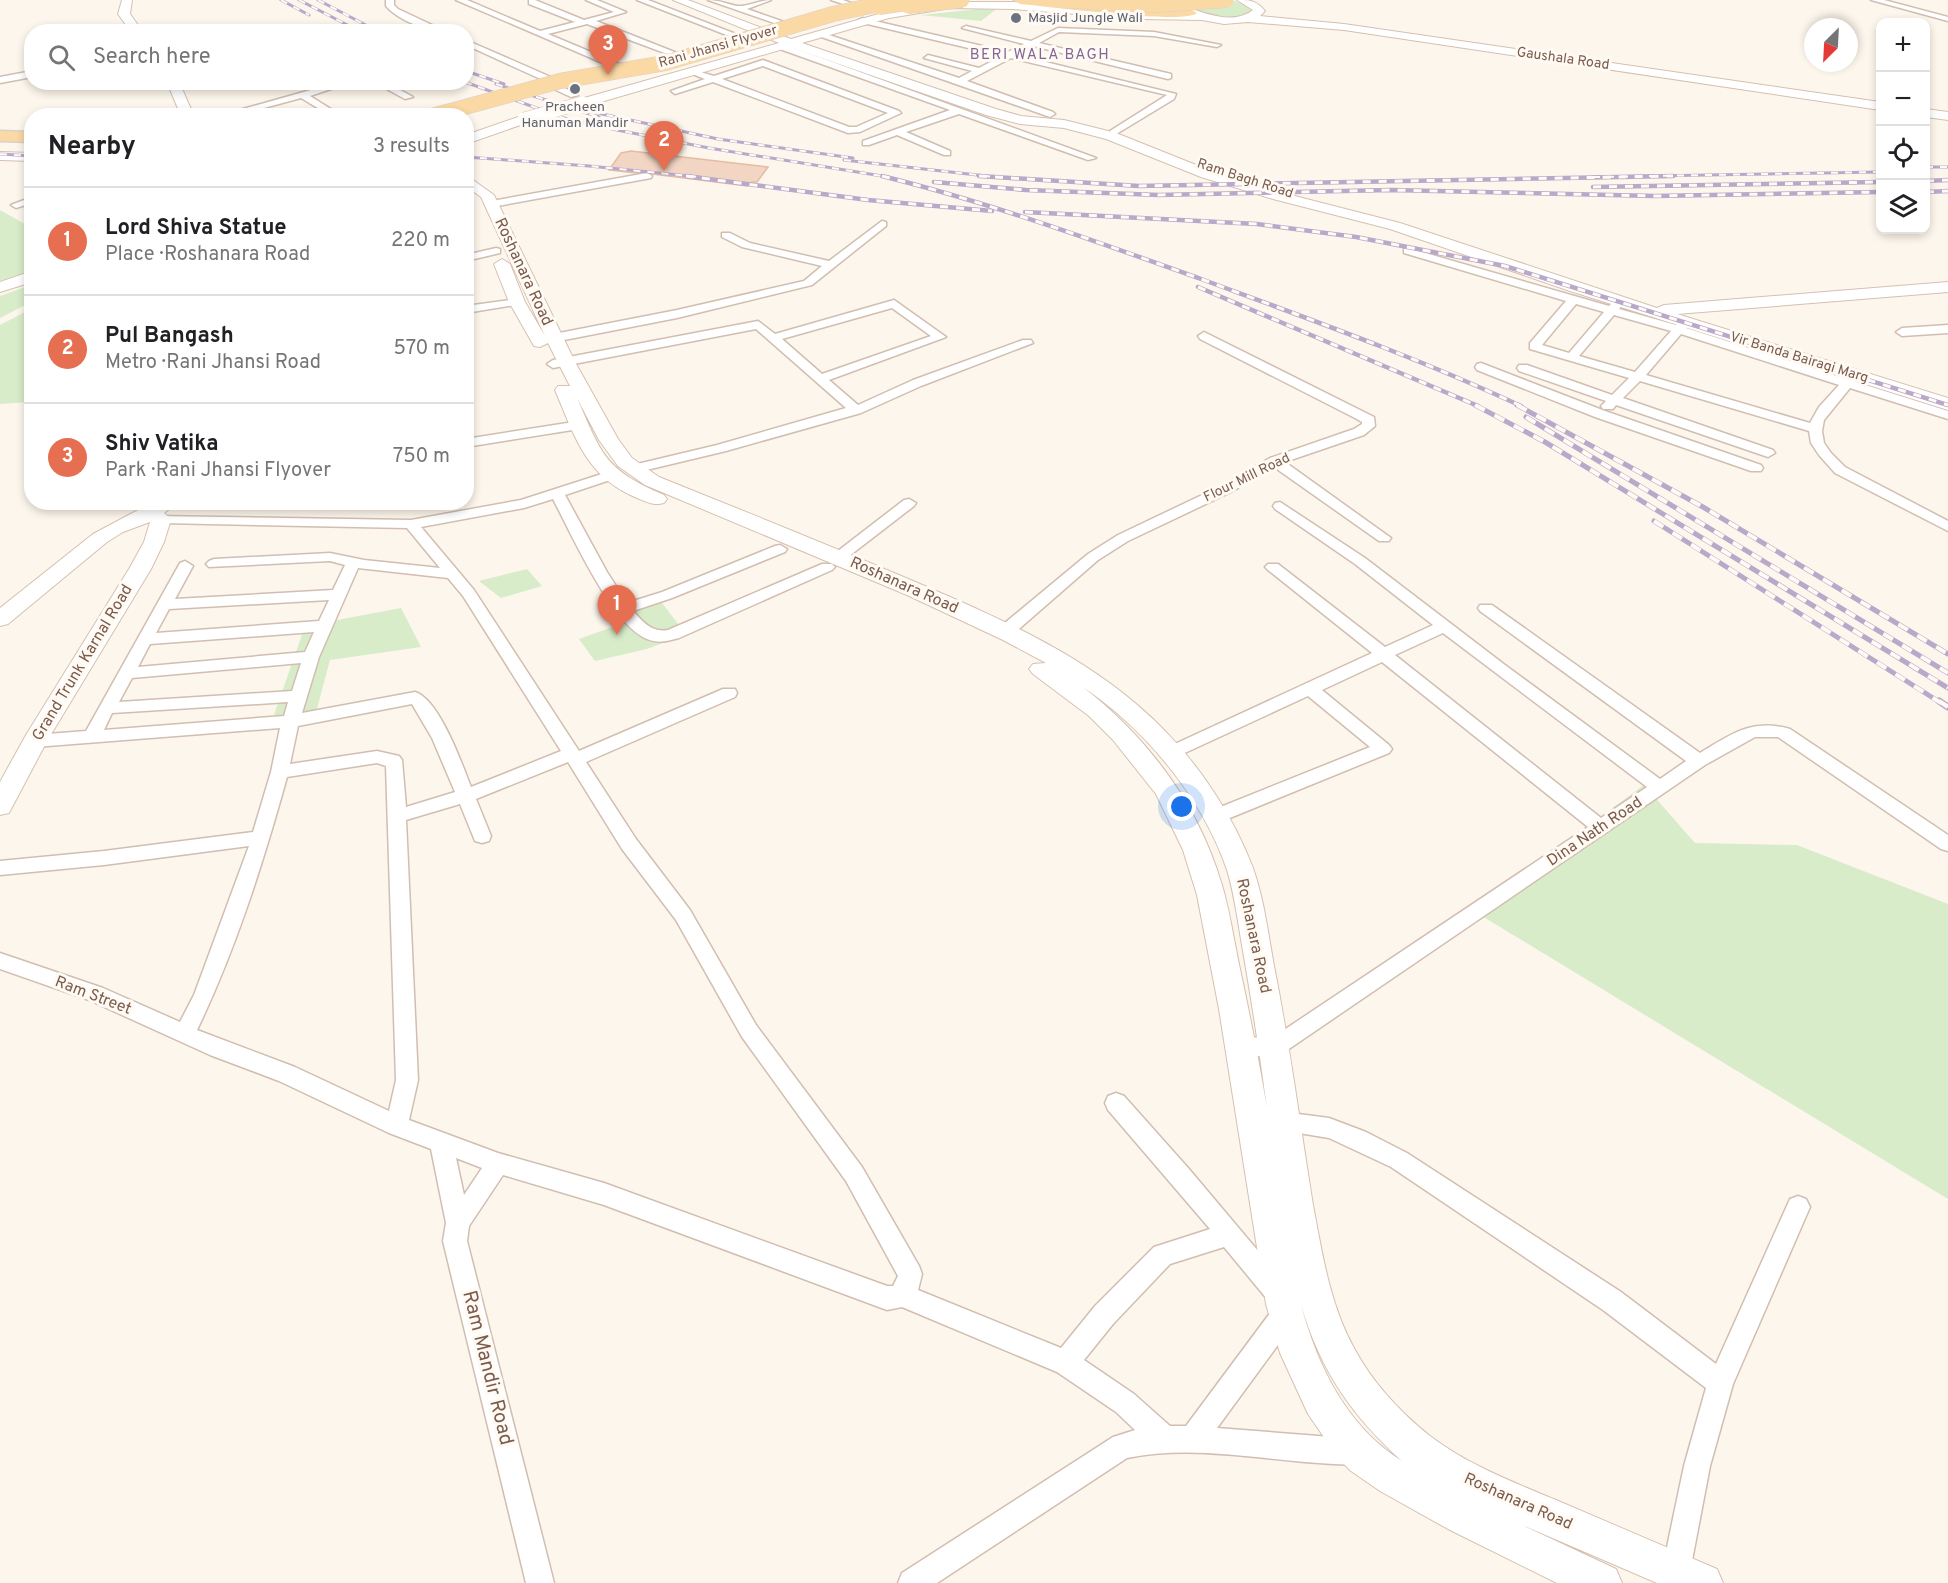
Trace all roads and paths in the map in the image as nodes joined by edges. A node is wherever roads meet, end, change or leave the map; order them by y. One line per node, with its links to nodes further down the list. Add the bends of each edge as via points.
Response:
1 (126, 0): 33 (street, via 123,12)
2 (390, 0): 34 (street, via 395,11)
3 (460, 0): 37 (street)
4 (590, 0): 27 (street)
5 (641, 0): 22 (street)
6 (678, 0): 36 (street)
7 (712, 0): 26 (street)
8 (767, 0): 26 (street)
9 (878, 0): 24 (main road, bridge)
10 (882, 0): 28 (street)
11 (898, 0): 24 (main road, Rani Jhansi Flyover, bridge)
12 (926, 0): 28 (main road, Rani Jhansi Flyover, bridge)
13 (962, 0): 28 (main road, bridge)
14 (1020, 0): 25 (main road, via 1151,14)
15 (1061, 0): 17 (main road, bridge, via 1152,5)
16 (1101, 0): 25 (main road, bridge)
17 (1226, 0)
18 (1875, 0): 30 (street)
19 (699, 1): 36 (street)
20 (532, 2): 31 (street)
21 (1252, 2): 29 (street, via 1259,11); 63 (street, via 1309,18)
22 (652, 4): 27 (street); 38 (street)
23 (912, 4): 25 (street, Gaushala Road, via 998,3 1140,18); 28 (street, Gaushala Road)
24 (834, 7): 28 (street); 60 (main road, Rani Jhansi Flyover, bridge, via 700,54 560,81)
25 (1196, 8): 29 (street, Gaushala Road, via 1227,20)
26 (739, 9): 32 (street)
27 (622, 12): 31 (street)
28 (855, 13): 32 (street, via 805,16); 39 (street); 44 (street); 60 (main road, Rani Jhansi Flyover, via 720,57)
29 (1245, 18): 64 (street, Gaushala Road, via 1344,27)
30 (1948, 19)
31 (585, 22): 37 (street); 43 (street)
32 (783, 23): 36 (street)
33 (130, 24)
34 (425, 24)
35 (966, 28): 40 (street)
36 (765, 29): 38 (street); 39 (street)
37 (542, 33): 46 (street)
38 (750, 41): 62 (street)
39 (798, 41): 47 (street); 53 (street); 58 (street, Ram Bagh Road); 65 (street, Ram Bagh Road)
40 (1031, 42): 41 (street, via 1063,30 1154,34); 44 (street); 50 (street)
41 (1217, 45)
42 (474, 46): 62 (street, via 550,80)
43 (673, 53)
44 (1009, 56): 48 (street); 81 (street, via 1172,94)
45 (928, 58): 48 (street)
46 (619, 68)
47 (693, 71): 51 (street); 62 (street)
48 (981, 71): 53 (street)
49 (24, 76): 52 (street)
50 (1168, 76)
51 (715, 79): 51 (street, via 853,131 896,113 763,63); 57 (street)
52 (0, 80)
53 (960, 81): 73 (street)
54 (176, 90): 66 (street)
55 (320, 90): 59 (street)
56 (394, 90): 61 (street)
57 (675, 91)
58 (977, 94): 65 (street); 73 (street, Ram Bagh Road)
59 (302, 95): 67 (street); 68 (street)
60 (521, 96): 69 (main road, bridge); 72 (main road, Rani Jhansi Flyover); 76 (main road, via 504,108)
61 (408, 97)
62 (574, 98): 77 (street, bridge)
63 (1876, 100)
64 (1876, 105)
65 (958, 106): 78 (street, Ram Bagh Road, via 1011,118); 80 (street); 91 (street)
66 (183, 108)
67 (252, 108)
68 (324, 108)
69 (462, 108)
70 (1930, 108): 71 (street)
71 (1948, 110)
72 (474, 112)
73 (1050, 114): 78 (street, Ram Bagh Road)
74 (1930, 114): 75 (street)
75 (1948, 116)
76 (474, 117)
77 (518, 117): 79 (street); 84 (street)
78 (1070, 122): 81 (street, Ram Bagh Road); 110 (street, Ram Bagh Road, via 1206,174 1395,226)
79 (474, 128)
80 (897, 132): 86 (street); 89 (street)
81 (1113, 133): 114 (street, Ram Bagh Road, via 1292,195 1407,223)
82 (0, 134): 83 (main road)
83 (24, 135)
84 (474, 136)
85 (0, 141): 87 (main road)
86 (866, 143)
87 (24, 150)
88 (24, 153): 90 (street)
89 (947, 153)
90 (0, 156)
91 (1091, 159)
92 (647, 176): 96 (street)
93 (474, 184): 96 (street, Roshanara Road)
94 (474, 201): 100 (street, Roshanara Road)
95 (24, 202): 97 (street)
96 (492, 204): 120 (street, Roshanara Road)
97 (16, 205)
98 (882, 224): 103 (street)
99 (726, 235): 103 (street, via 746,246)
100 (496, 251): 102 (street); 109 (street, Roshanara Road)
101 (1408, 251): 108 (street)
102 (474, 256)
103 (831, 265): 120 (street, via 808,283 677,314)
104 (24, 278): 105 (street)
105 (0, 286)
106 (1948, 287): 114 (street)
107 (1948, 297): 113 (street)
108 (1574, 298): 110 (street); 121 (street, via 1534,346)
109 (517, 302): 111 (street); 120 (street, Roshanara Road)
110 (1615, 306): 112 (street, Ram Bagh Road); 114 (street); 121 (street)
111 (474, 309)
112 (1650, 312): 114 (street, Vir Banda Bairagi Marg)
113 (1717, 317): 114 (street, Vir Banda Bairagi Marg); 127 (street, Vir Banda Bairagi Marg)
114 (1683, 320): 124 (street); 126 (street, Vir Banda Bairagi Marg)
115 (1948, 329): 116 (street)
116 (1902, 332)
117 (1204, 336): 137 (street, Flour Mill Road, via 1369,420 1368,426 1359,432)
118 (773, 338): 120 (street, via 758,325); 125 (street); 125 (street, via 894,304 940,337)
119 (1028, 343): 130 (street, via 917,383)
120 (558, 354): 133 (street, Roshanara Road); 139 (street, Roshanara Road, via 613,446)
121 (1571, 358): 124 (street)
122 (1481, 367): 131 (street)
123 (1523, 368): 128 (street)
124 (1637, 376): 128 (street); 134 (street)
125 (820, 379): 130 (street)
126 (1852, 379): 129 (street, Vir Banda Bairagi Marg); 132 (street); 134 (street, via 1816,418)
127 (1948, 388)
128 (1614, 400): 131 (street); 136 (street)
129 (1948, 404)
130 (856, 410): 139 (street)
131 (1600, 414): 138 (street)
132 (1948, 415)
133 (580, 425): 135 (street); 139 (street, Roshanara Road, via 598,459)
134 (1814, 428): 147 (street, via 1827,459 1840,470)
135 (474, 442)
136 (1768, 453)
137 (1275, 461): 148 (street); 163 (street, Flour Mill Road, via 1106,548)
138 (1756, 468)
139 (622, 472): 140 (street); 149 (street, Roshanara Road, via 641,492); 150 (street, Roshanara Road, via 652,481)
140 (556, 494): 146 (street, via 488,512); 159 (street)
141 (909, 503): 150 (street)
142 (1280, 506): 162 (street, via 1356,557)
143 (153, 510): 160 (street, via 100,538)
144 (155, 510): 174 (street, Grand Trunk Karnal Road, via 154,542 140,569)
145 (172, 510): 146 (street)
146 (411, 524): 155 (street)
147 (1948, 527)
148 (1384, 538)
149 (780, 549): 150 (street, Roshanara Road); 159 (street)
150 (833, 562): 159 (street, via 673,634 646,633); 163 (street, Roshanara Road); 191 (street, Roshanara Road, via 994,641 1051,675 1094,707 1149,763 1183,819 1208,883)
151 (353, 563): 152 (street, via 330,557); 155 (street); 156 (street)
152 (214, 564)
153 (185, 566): 157 (street)
154 (1273, 567): 165 (street)
155 (454, 574): 176 (street)
156 (338, 595): 157 (street); 161 (street)
157 (164, 604): 164 (street)
158 (1486, 608): 177 (street)
159 (623, 609)
160 (0, 619)
161 (325, 626): 164 (street); 166 (street)
162 (1445, 626): 165 (street); 179 (street)
163 (1006, 631): 175 (street, Roshanara Road, via 1060,661 1109,695)
164 (145, 639): 167 (street)
165 (1383, 656): 168 (street); 184 (street)
166 (311, 657): 167 (street); 170 (street)
167 (126, 673): 171 (street)
168 (1310, 689): 175 (street); 183 (street, via 1383,749)
169 (729, 693): 176 (street)
170 (299, 696): 171 (street); 172 (street)
171 (107, 708): 173 (street)
172 (291, 721): 173 (street); 178 (street); 180 (street, via 393,701 421,700)
173 (92, 735): 174 (street)
174 (35, 741): 181 (street, Grand Trunk Karnal Road)
175 (1170, 753): 183 (street, Roshanara Road)
176 (573, 757): 180 (street); 201 (street, via 629,844 683,915 749,1031 854,1174 910,1274 909,1288)
177 (1699, 761): 179 (street, Dina Nath Road); 187 (street, Dina Nath Road, via 1756,729 1775,729)
178 (280, 772): 182 (street, via 387,757 395,766); 186 (street)
179 (1660, 788): 184 (street, Dina Nath Road)
180 (465, 796): 182 (street); 185 (street)
181 (0, 806)
182 (397, 816): 195 (street, via 407,1080)
183 (1214, 817): 192 (street, Roshanara Road, via 1235,860 1247,897)
184 (1602, 828): 192 (street, Dina Nath Road)
185 (482, 836)
186 (262, 838): 188 (street); 190 (street, via 204,995)
187 (1948, 844)
188 (0, 868)
189 (0, 962): 190 (street, Ram Street, via 96,994)
190 (185, 1034): 195 (street, Ram Street, via 287,1074)
191 (1242, 1046): 192 (street); 202 (street, Roshanara Road)
192 (1275, 1047): 194 (street, Roshanara Road)
193 (1116, 1102): 200 (street)
194 (1283, 1122): 204 (street, via 1328,1126 1399,1160 1612,1301); 208 (street, Roshanara Road, via 1303,1246 1315,1293 1334,1344 1353,1380 1381,1414 1419,1450 1467,1482)
195 (397, 1126): 196 (street, Ram Street)
196 (441, 1143): 197 (street, Ram Street); 199 (street, Ram Mandir Road)
197 (498, 1163): 199 (street); 201 (street, Ram Street, via 604,1194 880,1296 893,1299)
198 (1798, 1207): 204 (street)
199 (458, 1223): 209 (street, Ram Mandir Road, via 455,1241)
200 (1229, 1234): 202 (street); 203 (street, via 1162,1255 1104,1315)
201 (902, 1295): 203 (street, Ram Street)
202 (1283, 1305): 206 (street); 207 (street, Roshanara Road, via 1293,1346 1317,1398)
203 (1066, 1363): 205 (street, Ram Street, via 1125,1403)
204 (1720, 1383): 208 (street, via 1697,1466)
205 (1164, 1439): 206 (street); 210 (street, via 1122,1446)
206 (1192, 1439): 207 (street)
207 (1358, 1452): 211 (street, Roshanara Road, via 1489,1531)
208 (1689, 1577)
209 (540, 1583)
210 (912, 1583)
211 (1602, 1583)

